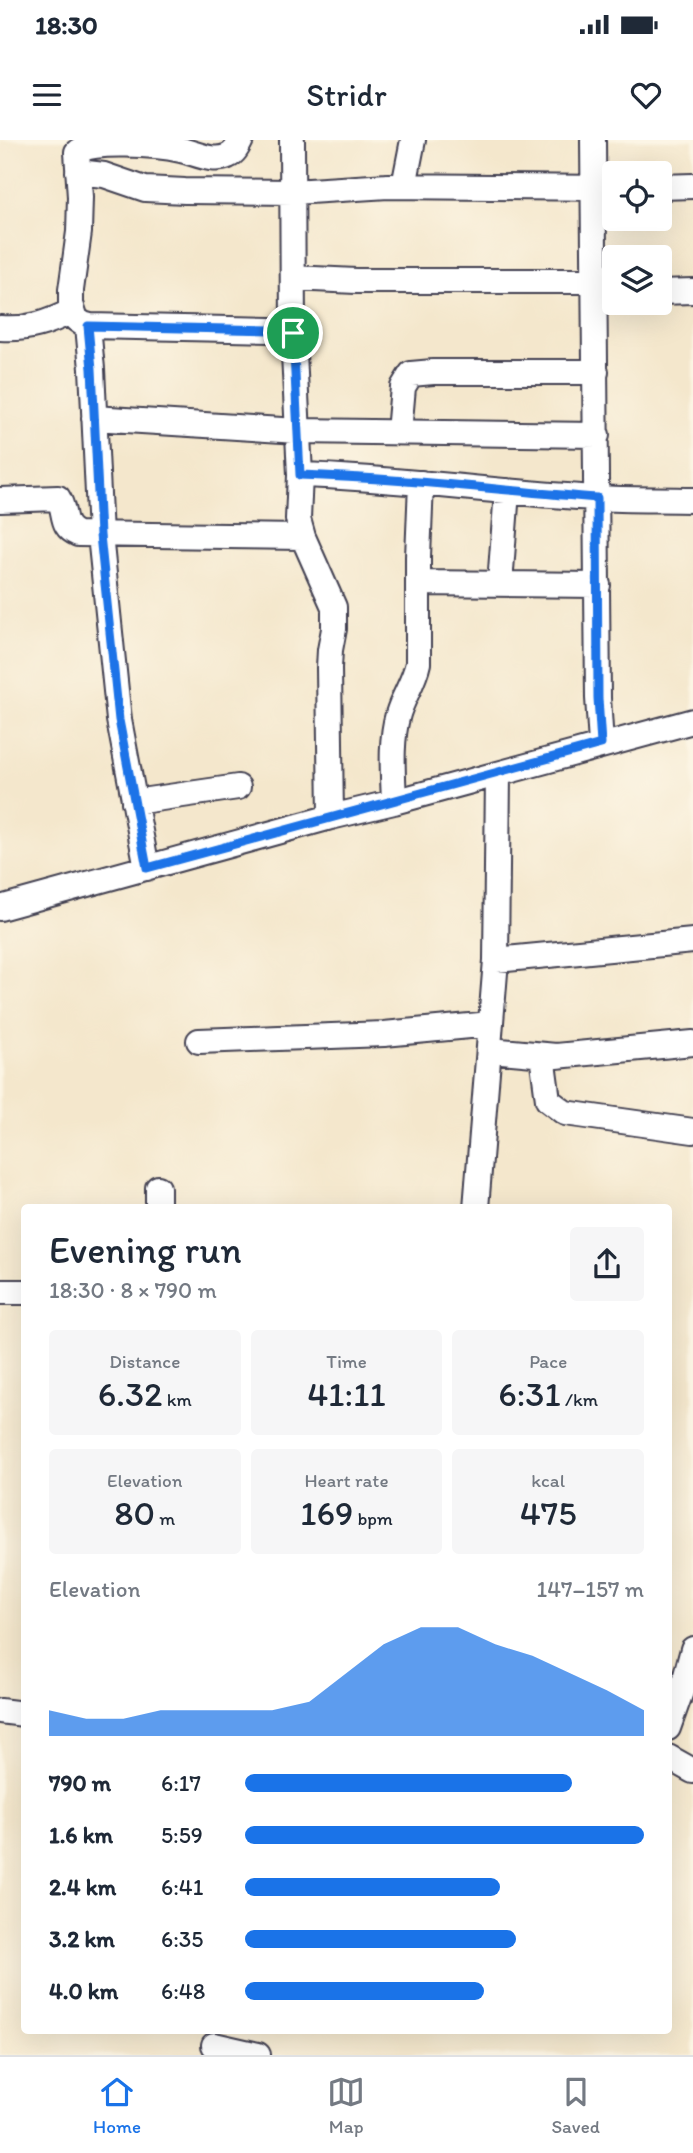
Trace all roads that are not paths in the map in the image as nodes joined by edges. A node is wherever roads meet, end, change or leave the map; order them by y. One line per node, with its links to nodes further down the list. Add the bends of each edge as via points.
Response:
1 (241, 140): 5 (street, via 236,150 221,158 131,142 91,142 77,152)
2 (292, 140): 11 (street)
3 (413, 140): 7 (street)
4 (593, 140): 6 (street)
5 (78, 172): 11 (street, via 145,189); 17 (street, via 80,225 71,289)
6 (602, 183)
7 (404, 186): 10 (street); 11 (street)
8 (693, 186): 9 (street)
9 (672, 187)
10 (602, 188)
11 (293, 192): 13 (street)
12 (602, 231): 14 (street)
13 (293, 278): 14 (street); 19 (street)
14 (601, 290): 20 (street)
15 (693, 291): 16 (street)
16 (672, 292)
17 (80, 319): 18 (street); 19 (street); 21 (street, via 92,369)
18 (0, 328)
19 (293, 333): 22 (street)
20 (596, 372): 23 (street, via 411,374 403,387); 24 (street)
21 (94, 418): 22 (street); 31 (street)
22 (298, 431): 23 (street); 25 (street)
23 (399, 432): 24 (street)
24 (597, 435): 28 (street)
25 (300, 475): 26 (street); 32 (street, via 298,519)
26 (421, 483): 27 (street); 33 (street)
27 (507, 491): 28 (street); 34 (street)
28 (597, 498): 30 (street); 35 (street)
29 (0, 500): 31 (street, via 58,498 64,522 73,532)
30 (693, 500)
31 (100, 535): 32 (street); 40 (street, via 119,720)
32 (303, 537): 42 (street, via 334,607 329,668)
33 (418, 583): 34 (street); 41 (street, via 418,663 394,729)
34 (500, 584): 35 (street)
35 (598, 585): 37 (street)
36 (693, 721): 37 (street)
37 (601, 744): 38 (street)
38 (498, 774): 41 (street); 46 (street)
39 (238, 787): 40 (street)
40 (134, 802): 43 (street)
41 (394, 802): 42 (street)
42 (331, 817): 43 (street)
43 (147, 868): 44 (street)
44 (8, 906)
45 (693, 941): 46 (street)
46 (496, 960): 47 (street)
47 (491, 1024): 48 (street, via 384,1034); 50 (street)
48 (199, 1041)
49 (693, 1043): 51 (street)
50 (490, 1049): 51 (street); 53 (street)
51 (542, 1055): 52 (street, via 548,1100 565,1113)
52 (693, 1131)
53 (476, 1204)
54 (0, 1292): 55 (street)
55 (21, 1292)
56 (693, 1649): 59 (street)
57 (0, 1711): 58 (street)
58 (21, 1714)
59 (672, 1717)
60 (672, 1759): 61 (street)
61 (693, 1771)
62 (214, 2043): 63 (street)
63 (258, 2055)

